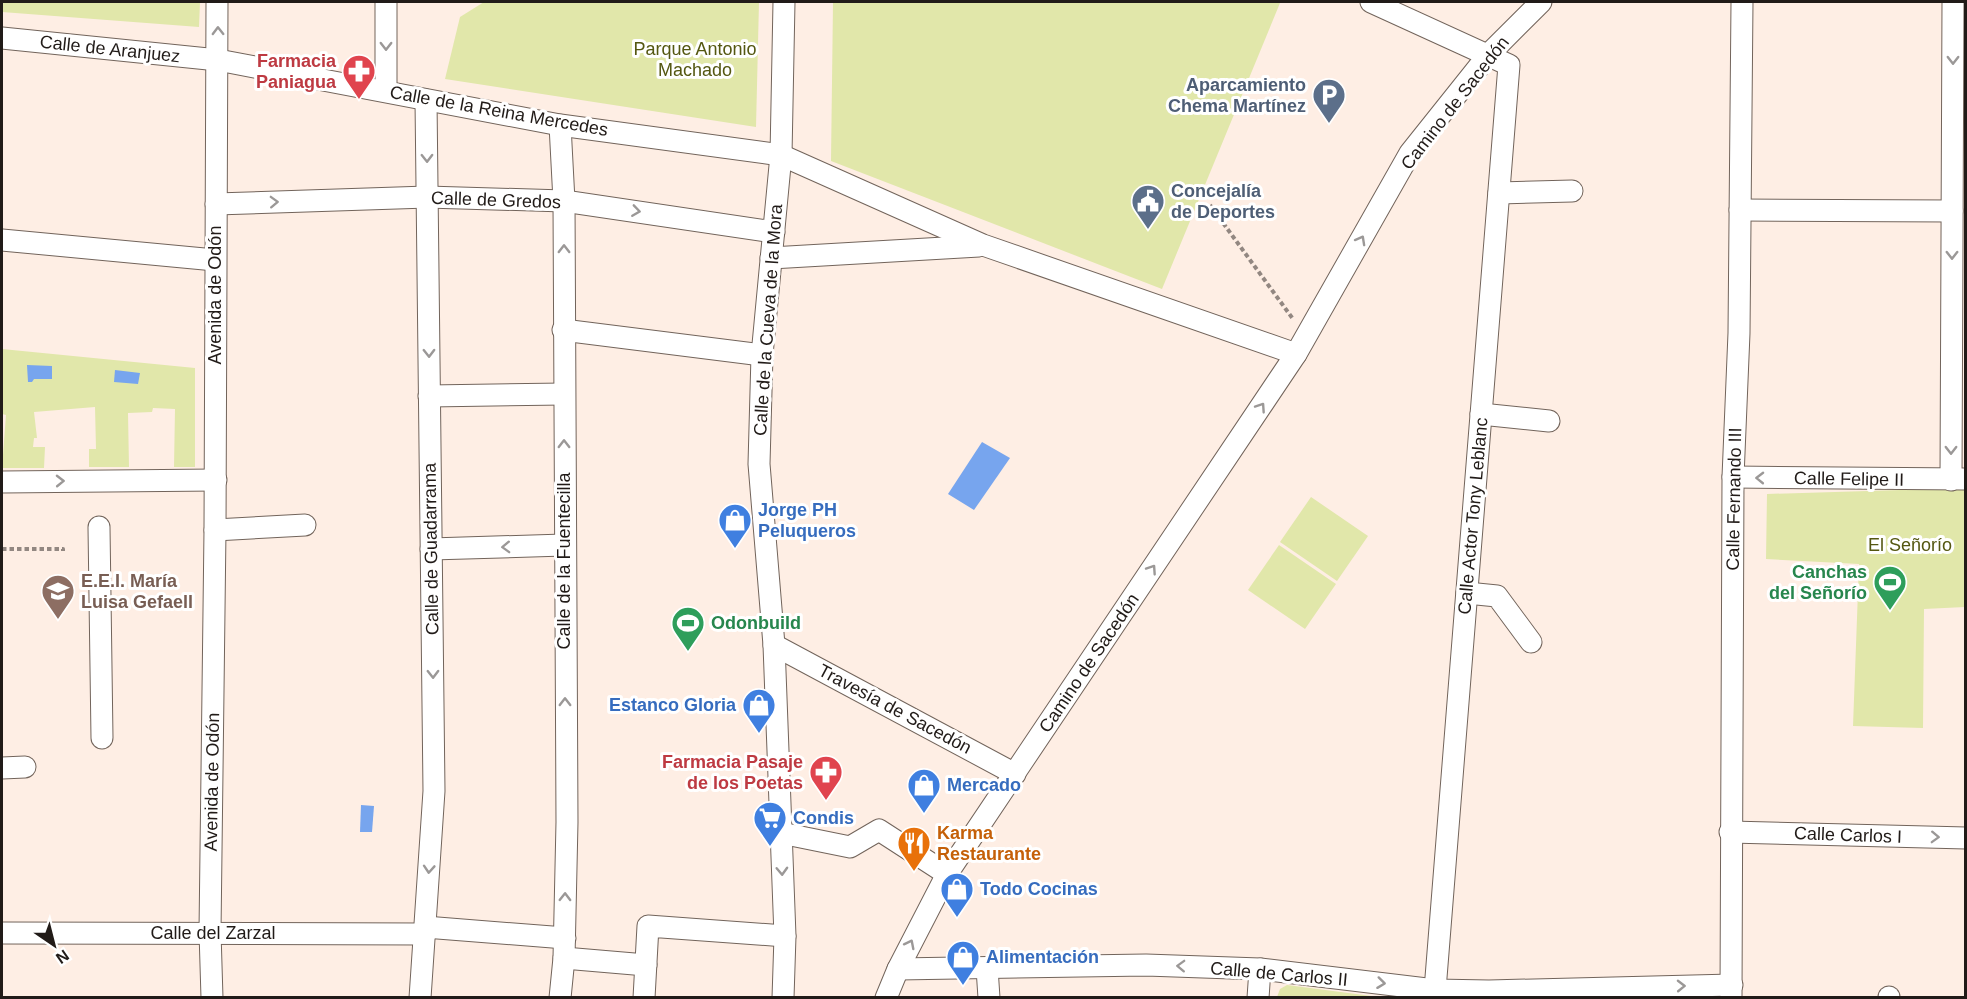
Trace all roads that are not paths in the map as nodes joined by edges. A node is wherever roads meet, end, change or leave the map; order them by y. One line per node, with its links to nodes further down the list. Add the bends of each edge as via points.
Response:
1 (217, 2): 10 (street, Avenida de Odón, one-way to 1)
2 (386, 2): 11 (street, one-way to 11)
3 (784, 2): 14 (street, Calle de la Cueva de la Mora)
4 (1371, 2): 9 (street)
5 (1541, 2): 9 (street, Camino de Sacedón)
6 (1742, 2): 20 (street, Calle Fernando III)
7 (1953, 2): 21 (street, one-way to 21)
8 (2, 38): 10 (street, Calle de Aranjuez)
9 (1489, 54): 16 (street, Calle Actor Tony Leblanc, via 1509,65); 28 (street, Camino de Sacedón, one-way to 9, via 1410,153)
10 (218, 60): 11 (street, Calle de la Reina Mercedes); 19 (street, Avenida de Odón)
11 (386, 90): 12 (street, Calle de la Reina Mercedes)
12 (426, 100): 13 (street, Calle de la Reina Mercedes); 17 (street, Calle de Guadarrama, one-way to 17)
13 (560, 125): 14 (street, Calle de la Reina Mercedes); 18 (street, Calle de la Fuentecilla)
14 (781, 155): 22 (street, Calle de la Cueva de la Mora); 24 (street, Calle de la Reina Mercedes)
15 (1572, 190): 16 (street)
16 (1499, 193): 32 (street, Calle Actor Tony Leblanc)
17 (427, 197): 18 (street, Calle de Gredos); 19 (street, Calle de Gredos, one-way to 17); 31 (street, Calle de Guadarrama, one-way to 31)
18 (564, 201): 22 (street, Calle de Gredos, one-way to 22); 27 (street, Calle de la Fuentecilla, one-way to 18)
19 (216, 204): 26 (street, Avenida de Odón)
20 (1740, 210): 21 (street); 34 (street, Calle Fernando III)
21 (1952, 211): 35 (street, one-way to 35)
22 (774, 232): 25 (street, Calle de la Cueva de la Mora)
23 (2, 240): 26 (street)
24 (983, 245): 25 (street); 28 (street, Calle de la Reina Mercedes)
25 (771, 258): 29 (street, Calle de la Cueva de la Mora)
26 (215, 260): 36 (street, Avenida de Odón)
27 (563, 330): 29 (street); 30 (street, Calle de la Fuentecilla)
28 (1301, 345): 49 (street, Camino de Sacedón, one-way to 28)
29 (762, 355): 45 (street, Calle de la Cueva de la Mora, via 759,464)
30 (564, 394): 31 (street); 41 (street, Calle de la Fuentecilla, one-way to 30)
31 (429, 396): 42 (street, Calle de Guadarrama)
32 (1481, 414): 33 (street); 43 (street, Calle Actor Tony Leblanc)
33 (1549, 421)
34 (1733, 477): 35 (street, Calle Felipe II, one-way to 34); 50 (street, Calle Fernando III)
35 (1958, 479)
36 (216, 480): 37 (street, one-way to 36); 40 (street, Avenida de Odón)
37 (2, 482)
38 (305, 525): 40 (street)
39 (99, 527): 46 (street)
40 (215, 530): 55 (street, Avenida de Odón)
41 (564, 545): 42 (street, one-way to 42); 58 (street, Calle de la Fuentecilla, one-way to 41)
42 (431, 549): 54 (street, Calle de Guadarrama, one-way to 54, via 434,791)
43 (1467, 593): 44 (street, via 1497,596); 63 (street, Calle Actor Tony Leblanc)
44 (1531, 642)
45 (774, 645): 49 (street, Travesía de Sacedón); 51 (street, Calle de la Cueva de la Mora)
46 (102, 738)
47 (25, 767): 48 (street)
48 (2, 768)
49 (1015, 774): 53 (street, Camino de Sacedón)
50 (1730, 832): 52 (street, Calle Carlos I, one-way to 52); 64 (street, Calle Fernando III)
51 (781, 833): 53 (street, via 850,847 879,830); 57 (street, Calle de la Cueva de la Mora, one-way to 57)
52 (1965, 838)
53 (947, 874): 61 (street, Camino de Sacedón, one-way to 53)
54 (425, 931): 55 (street, Calle del Zarzal); 58 (street, Calle del Zarzal, via 495,933); 66 (street, Calle de Guadarrama)
55 (210, 932): 56 (street, Calle del Zarzal); 65 (street, Avenida de Odón)
56 (2, 933)
57 (785, 936): 59 (street, via 648,926); 69 (street, Calle de la Cueva de la Mora)
58 (564, 948): 59 (street, Calle del Zarzal); 67 (street, Calle de la Fuentecilla)
59 (646, 964): 68 (street)
60 (987, 968): 61 (street, Calle de Carlos II); 62 (street, Calle de Carlos II, one-way to 60, via 1146,965); 71 (street)
61 (898, 969): 70 (street, Camino de Sacedón)
62 (1260, 969): 63 (street, Calle de Carlos II, one-way to 63); 72 (street)
63 (1435, 990): 64 (street, Calle de Carlos II, one-way to 64)
64 (1731, 991)
65 (212, 998)
66 (420, 998)
67 (560, 998)
68 (644, 998)
69 (783, 998)
70 (886, 998)
71 (989, 998)
72 (1258, 998)

